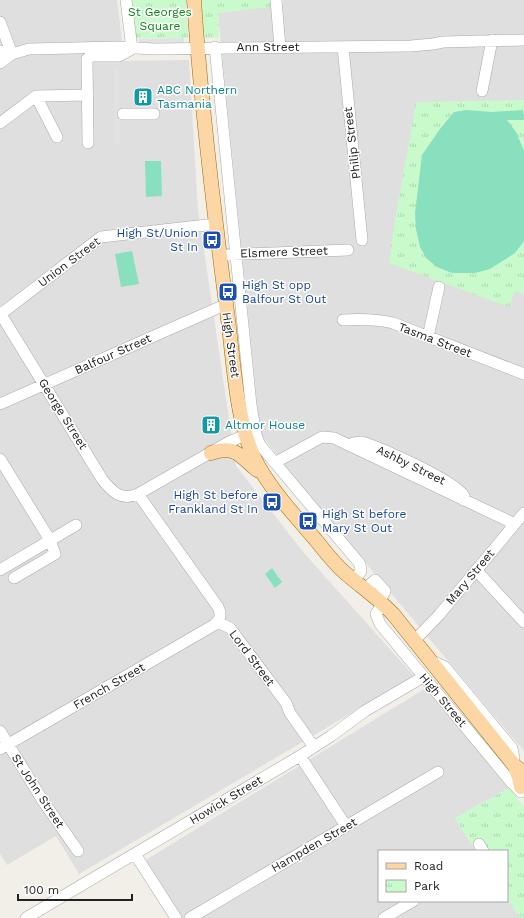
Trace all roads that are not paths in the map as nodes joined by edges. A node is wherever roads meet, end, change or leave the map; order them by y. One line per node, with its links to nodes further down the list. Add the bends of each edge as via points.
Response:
1 (126, 0): 11 (street)
2 (194, 0): 9 (main road, High Street)
3 (276, 0): 7 (street)
4 (0, 22): 12 (street)
5 (492, 40): 6 (street, Ann Street); 8 (street, Ann Street); 13 (street)
6 (524, 40)
7 (280, 47): 8 (street, Ann Street); 10 (street, Ann Street)
8 (343, 47): 22 (street, Philip Street)
9 (198, 48): 10 (street, Ann Street); 11 (street, Ann Street); 21 (main road, High Street)
10 (215, 48): 24 (street, High Street)
11 (126, 50): 12 (street, Ann Street, via 29,49); 14 (street, via 88,58)
12 (4, 57)
13 (482, 91)
14 (88, 95): 15 (street); 20 (street)
15 (36, 96): 18 (street); 19 (street)
16 (123, 114): 17 (street)
17 (154, 114)
18 (0, 123)
19 (57, 137)
20 (88, 143)
21 (216, 224): 25 (main road, High Street); 28 (street, Union Street, via 101,237)
22 (362, 240)
23 (348, 250): 24 (street, Elsmere Street)
24 (236, 254): 25 (street, Elsmere Street); 30 (street, High Street)
25 (220, 255): 27 (main road, High Street)
26 (439, 287): 32 (street)
27 (226, 306): 31 (main road, High Street); 34 (street, Balfour Street)
28 (0, 313): 34 (street, George Street)
29 (343, 320): 32 (street, Tasma Street, via 381,320)
30 (243, 322): 31 (street); 39 (street, High Street, via 256,435 260,445)
31 (228, 324): 36 (main road, High Street)
32 (428, 337): 33 (street, Tasma Street)
33 (524, 374)
34 (44, 384): 35 (street, Balfour Street); 41 (street, George Street, via 110,489 122,496)
35 (0, 404)
36 (245, 435): 37 (street); 40 (main road, High Street)
37 (210, 453): 40 (main road, via 223,449 235,451); 41 (street)
38 (0, 459): 45 (street)
39 (276, 462): 43 (street, Ashby Street, via 322,437 334,438); 46 (street, High Street)
40 (265, 476): 50 (main road, High Street, via 303,526 338,566)
41 (138, 494): 53 (street, Lord Street, via 218,607 221,615)
42 (524, 513): 43 (street, Mary Street)
43 (515, 524): 48 (street, Mary Street)
44 (76, 525): 45 (street)
45 (50, 540): 47 (street); 49 (street, via 55,554)
46 (360, 564): 50 (street, via 360,571); 51 (street, High Street)
47 (0, 570)
48 (476, 570): 54 (street); 55 (street, Mary Street)
49 (14, 578)
50 (354, 580): 51 (main road, High Street)
51 (370, 581): 52 (main road, High Street)
52 (382, 602): 55 (main road, High Street); 56 (street, High Street, via 377,612 377,621)
53 (218, 622): 58 (street, French Street); 59 (street, Lord Street, via 230,628 286,703)
54 (524, 622)
55 (415, 640): 61 (main road, High Street)
56 (423, 677): 59 (street, Howick Street, via 365,711); 63 (street, High Street, via 510,782)
57 (0, 731): 58 (street, St John Street)
58 (4, 747): 65 (street, St John Street)
59 (314, 747): 60 (street, Howick Street)
60 (300, 756): 64 (street); 66 (street, Howick Street)
61 (516, 766): 63 (main road, High Street)
62 (438, 772): 64 (street, Hampden Street)
63 (523, 789)
64 (346, 826): 70 (street, Hampden Street)
65 (78, 850)
66 (135, 854): 68 (street, Howick Street); 69 (street)
67 (411, 902): 71 (street)
68 (26, 918)
69 (176, 918)
70 (190, 918)
71 (384, 918)

